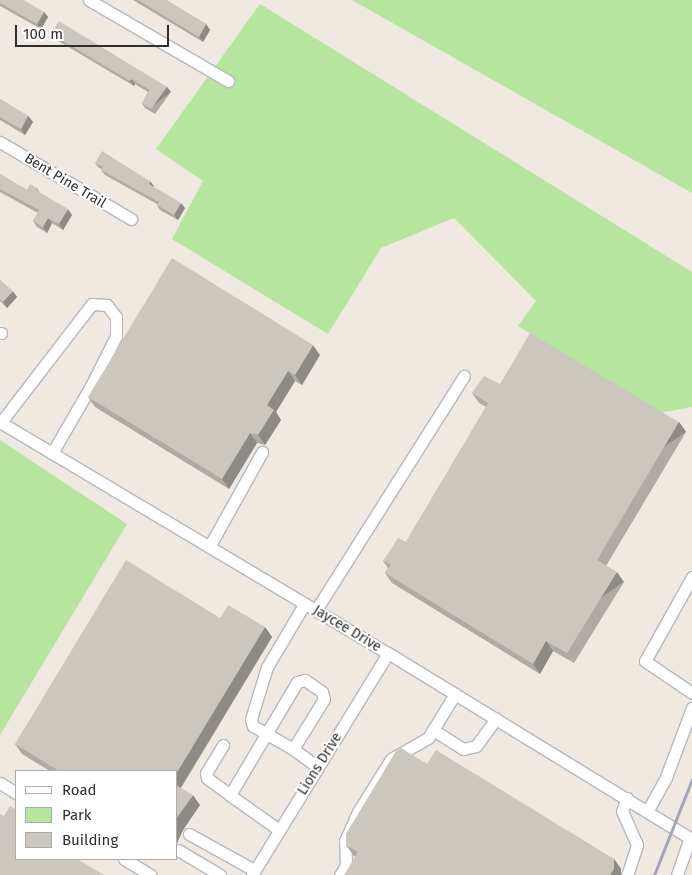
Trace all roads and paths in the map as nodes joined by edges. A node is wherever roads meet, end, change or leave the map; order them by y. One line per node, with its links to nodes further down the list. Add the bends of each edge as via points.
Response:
1 (89, 0): 2 (street)
2 (228, 81)
3 (0, 142): 4 (street, Bent Pine Trail)
4 (131, 220)
5 (464, 376): 12 (street)
6 (0, 422): 8 (street, Jaycee Drive); 8 (street, via 92,304 108,305 116,316 116,336)
7 (262, 452): 9 (street)
8 (52, 453): 9 (street, Jaycee Drive)
9 (209, 546): 11 (street, Jaycee Drive)
10 (692, 577): 14 (street, via 645,661)
11 (305, 603): 12 (street, Jaycee Drive); 19 (street, via 267,667 251,719 253,726)
12 (316, 610): 13 (street, Jaycee Drive)
13 (388, 653): 15 (street, Jaycee Drive); 22 (street, Lions Drive)
14 (692, 693)
15 (456, 694): 17 (street, Jaycee Drive); 18 (street)
16 (692, 708): 27 (street, via 666,777)
17 (496, 718): 18 (street, via 476,746 463,749); 26 (street, Jaycee Drive)
18 (433, 730): 36 (street, via 428,738 391,759 344,841 346,865)
19 (266, 734): 21 (street); 21 (street, via 297,682 305,680 322,692 324,699); 25 (street)
20 (223, 745): 25 (street, via 206,778)
21 (293, 749): 22 (street)
22 (318, 767): 28 (street, Lions Drive)
23 (0, 783): 24 (street)
24 (15, 792)
25 (230, 795): 28 (street)
26 (627, 798): 27 (street, Jaycee Drive); 37 (street, via 622,811 637,845)
27 (648, 810): 30 (street, Jaycee Drive)
28 (279, 830): 33 (street, Lions Drive)
29 (189, 834): 33 (street)
30 (691, 838): 38 (street)
31 (178, 850): 35 (street)
32 (126, 860): 34 (street)
33 (253, 873)
34 (150, 875)
35 (220, 875)
36 (340, 875)
37 (628, 875)
38 (677, 875)

